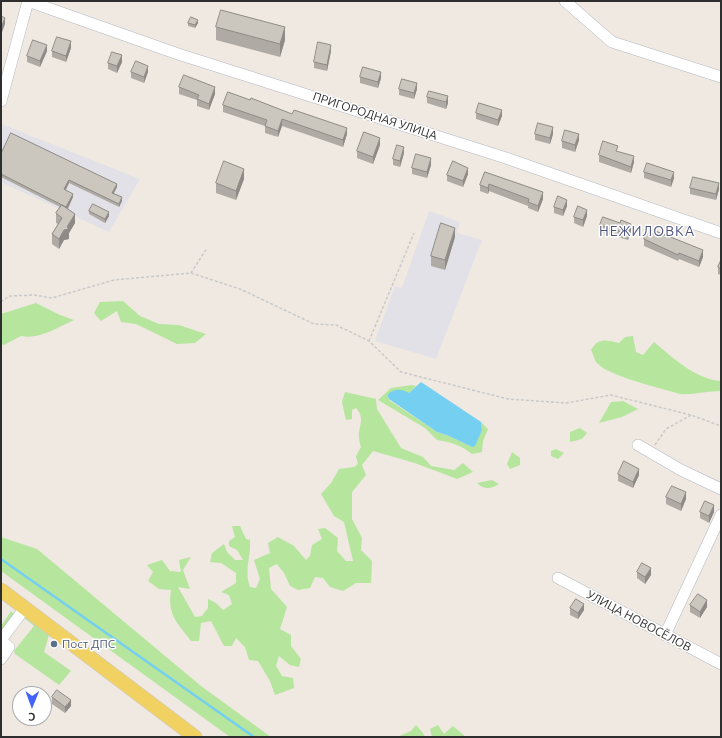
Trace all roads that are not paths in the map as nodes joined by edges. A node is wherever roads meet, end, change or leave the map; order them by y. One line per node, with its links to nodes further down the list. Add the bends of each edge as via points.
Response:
1 (28, 1): 4 (street); 5 (street, ПРИГОРОДНАЯ УЛИЦА, via 178,54 506,158)
2 (565, 1): 3 (street, via 612,42)
3 (721, 77)
4 (1, 101)
5 (721, 233)
6 (638, 446): 7 (street)
7 (721, 489)
8 (721, 515): 12 (street)
9 (558, 578): 12 (street, УЛИЦА НОВОСЁЛОВ)
10 (1, 590): 11 (main road)
11 (25, 608): 13 (street); 16 (main road)
12 (665, 635): 15 (street, УЛИЦА НОВОСЁЛОВ)
13 (1, 641): 14 (street, via 9,647)
14 (1, 659)
15 (721, 664)
16 (195, 737)

